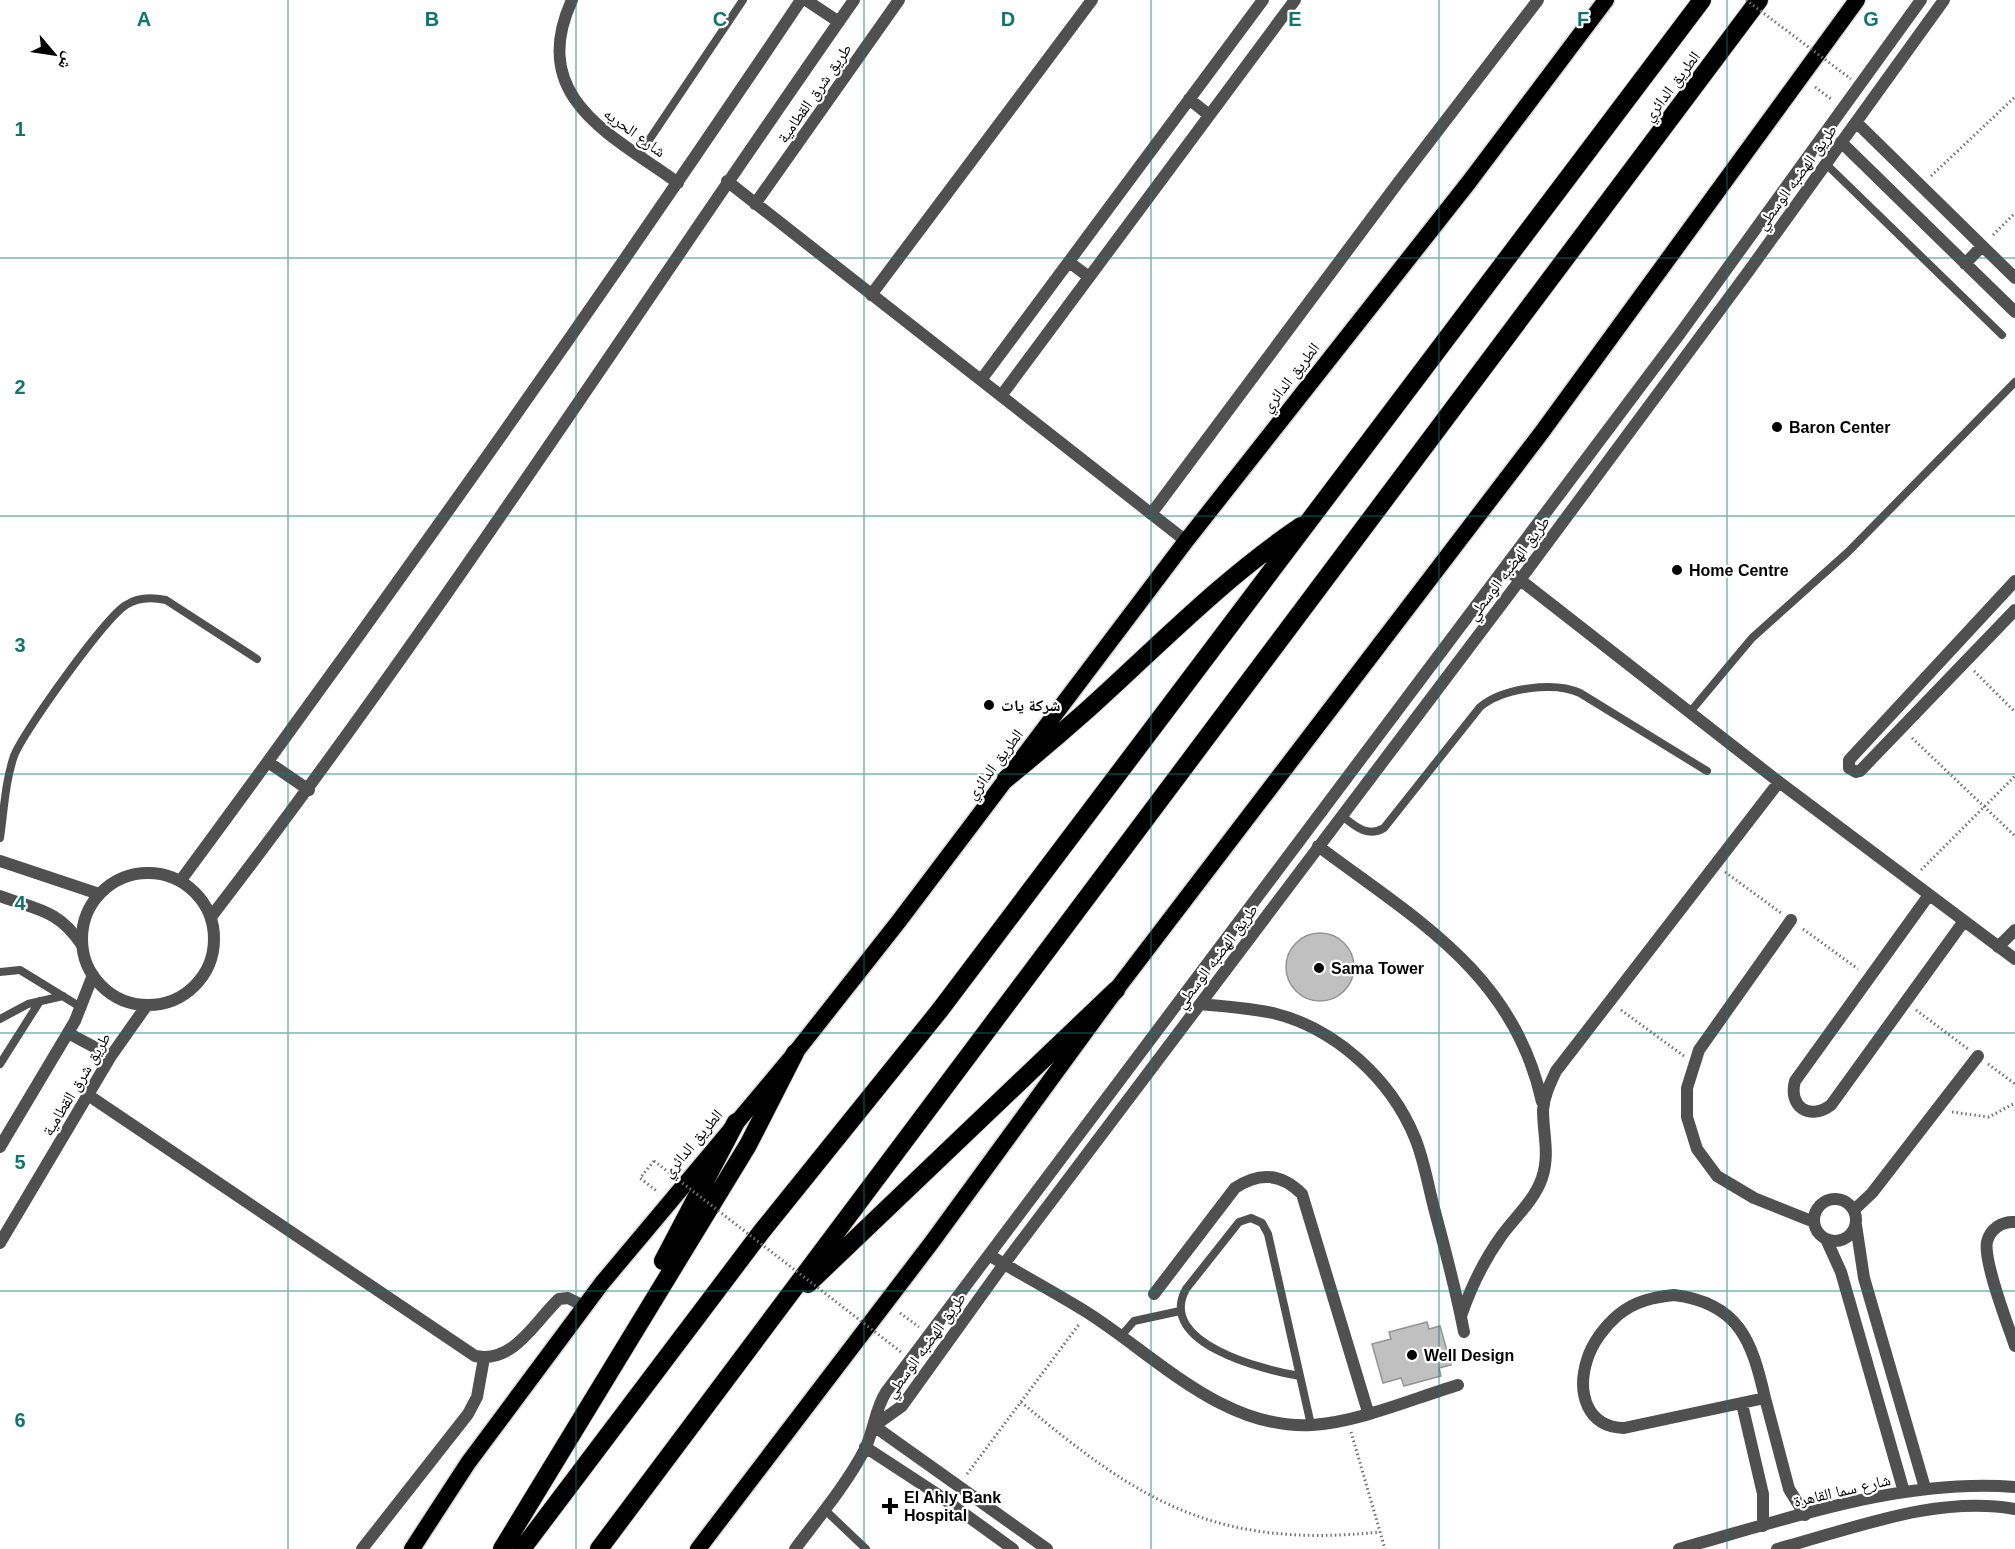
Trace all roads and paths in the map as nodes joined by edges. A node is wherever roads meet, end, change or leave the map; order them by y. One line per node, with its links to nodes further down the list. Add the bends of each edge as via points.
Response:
1 (572, 0): 26 (street, شارع الحريه, via 560,42 566,85 590,120)
2 (743, 0): 26 (lane)
3 (803, 0): 17 (street); 29 (street)
4 (854, 0): 17 (street)
5 (899, 0): 31 (street, طريق شرق القطامية)
6 (1092, 0): 38 (street)
7 (1263, 0): 21 (street)
8 (1295, 0): 23 (street)
9 (1538, 0): 44 (street)
10 (1606, 0): 46 (highway, الطريق الدائري, via 1469,182)
11 (1702, 0): 45 (highway, الطريق الدائري)
12 (1746, 0): 19 (path, bridge)
13 (1759, 0): 121 (highway, الطريق الدائري)
14 (1857, 0): 18 (highway)
15 (1921, 0): 22 (street, طريق الهضبه الوسطي)
16 (1944, 0): 24 (street, طريق الهضبه الوسطي)
17 (839, 22): 28 (street)
18 (1802, 76): 22 (path); 84 (highway, via 1551,420)
19 (1851, 79)
20 (2015, 97): 30 (path)
21 (1189, 99): 23 (street); 34 (street)
22 (1844, 110): 47 (street, طريق الهضبه الوسطي)
23 (1209, 115): 36 (street)
24 (1856, 122): 25 (street, طريق الهضبه الوسطي); 30 (street)
25 (1841, 142): 27 (street, طريق الهضبه الوسطي); 35 (street)
26 (639, 155): 29 (street, شارع الحريه)
27 (1826, 164): 40 (lane); 48 (street, طريق الهضبه الوسطي)
28 (727, 182): 31 (street); 61 (street)
29 (678, 183): 56 (street)
30 (1921, 186): 33 (street)
31 (755, 204): 38 (street)
32 (2015, 213): 33 (path)
33 (1983, 246): 35 (street); 37 (street)
34 (1069, 262): 36 (street); 41 (street)
35 (1965, 264): 39 (street)
36 (1089, 277): 43 (street)
37 (2015, 278)
38 (871, 295): 41 (street)
39 (2015, 312)
40 (2002, 335)
41 (981, 380): 43 (street)
42 (2015, 382): 54 (lane, via 1848,552 1752,638)
43 (1000, 396): 44 (street)
44 (1151, 514): 46 (street)
45 (1314, 517): 59 (highway, via 1222,586); 156 (highway, الطريق الدائري, via 940,1010 762,1231)
46 (1186, 541): 59 (highway, الطريق الدائري)
47 (1505, 568): 48 (street); 73 (street, طريق الهضبه الوسطي)
48 (1520, 580): 54 (street); 63 (street, طريق الهضبه الوسطي)
49 (2015, 580): 55 (street, via 1849,760 1849,768 1860,771)
50 (2015, 610): 52 (street)
51 (257, 658): 65 (lane, via 166,600 147,598 128,603 109,620 20,742 9,773)
52 (1965, 662): 53 (path); 55 (street)
53 (2015, 711)
54 (1690, 712): 60 (street)
55 (1902, 728): 62 (path)
56 (268, 762): 61 (street); 68 (street)
57 (1707, 771): 63 (lane, via 1580,693 1545,686 1480,706 1384,828 1365,831)
58 (2015, 776): 62 (path)
59 (1006, 779): 94 (highway, الطريق الدائري)
60 (1779, 782): 69 (street); 87 (street)
61 (309, 790): 74 (street)
62 (1984, 807): 64 (path); 69 (path)
63 (1342, 816): 66 (street, طريق الهضبه الوسطي)
64 (2015, 836)
65 (0, 838)
66 (1318, 846): 75 (street, طريق الهضبه الوسطي); 102 (street, via 1438,937 1476,972 1519,1035 1538,1082)
67 (0, 861): 70 (street)
68 (181, 880): 70 (street, via 160,873 138,873 110,884); 74 (street, via 204,902)
69 (1910, 880): 71 (street)
70 (99, 894): 79 (street, via 85,918)
71 (1929, 895): 77 (street); 88 (street, via 1795,1081 1792,1091 1801,1109 1822,1112 1831,1105)
72 (0, 896): 79 (street, via 55,915 72,929)
73 (1248, 908): 75 (street); 113 (street, طريق الهضبه الوسطي)
74 (212, 917): 90 (street, via 214,948 202,978 178,998)
75 (1264, 919): 89 (street, طريق الهضبه الوسطي)
76 (1791, 920): 97 (street)
77 (1964, 921): 80 (street); 88 (street)
78 (2015, 930): 80 (street)
79 (82, 945): 83 (street)
80 (1998, 947): 81 (street)
81 (2015, 959)
82 (0, 972): 85 (lane, via 20,970)
83 (93, 975): 90 (street, via 116,997); 91 (street, طريق شرق القطامية)
84 (1116, 990): 116 (highway); 121 (highway)
85 (63, 996): 86 (lane); 91 (lane)
86 (40, 1001): 92 (lane); 98 (lane)
87 (1610, 1002): 97 (path); 102 (street, via 1556,1071)
88 (1905, 1002): 96 (path)
89 (1200, 1004): 114 (street, طريق الهضبه الوسطي); 120 (street, via 1274,1014 1311,1027 1344,1047 1373,1073 1397,1104 1415,1138)
90 (147, 1005): 95 (street, طريق شرق القطامية)
91 (82, 1008): 93 (street, طريق شرق القطامية)
92 (0, 1019)
93 (68, 1033): 95 (street); 105 (street, طريق شرق القطامية)
94 (795, 1053): 104 (highway, الطريق الدائري); 125 (highway, via 748,1145)
95 (111, 1056): 100 (street, طريق شرق القطامية)
96 (1978, 1056): 99 (path); 103 (street)
97 (1693, 1062): 108 (street, via 1687,1088 1687,1118 1706,1163 1735,1188)
98 (0, 1064)
99 (2015, 1084)
100 (88, 1095): 112 (street, طريق شرق القطامية); 128 (street, via 475,1356)
101 (2015, 1103): 103 (path, via 1989,1117)
102 (1543, 1107): 120 (street, via 1546,1159 1542,1180 1490,1252)
103 (1936, 1111): 107 (street, via 1872,1193)
104 (736, 1122): 106 (highway, الطريق الدائري); 125 (highway, via 650,1286)
105 (0, 1147)
106 (669, 1201): 117 (highway, الطريق الدائري); 127 (path, bridge, via 640,1178 654,1161)
107 (1854, 1210): 108 (street, via 1844,1200 1829,1200 1818,1208); 110 (street)
108 (1814, 1222): 111 (street)
109 (2015, 1222): 126 (street, via 2001,1224 1991,1232 1987,1243)
110 (1856, 1225): 111 (street, via 1841,1240); 142 (street, via 1864,1278)
111 (1826, 1239): 143 (street, via 1841,1272)
112 (0, 1243)
113 (989, 1255): 114 (street); 137 (street, طريق الهضبه الوسطي, via 886,1392)
114 (1004, 1264): 119 (street); 137 (street, طريق الهضبه الوسطي, via 902,1406)
115 (1154, 1294): 134 (street, via 1235,1188 1262,1176 1291,1183 1302,1194)
116 (885, 1303): 122 (path); 158 (highway)
117 (584, 1306): 128 (street, via 568,1298 559,1299 519,1343); 154 (highway, الطريق الدائري, via 468,1462)
118 (1180, 1311): 124 (lane, via 1134,1321); 129 (lane, via 1191,1332 1224,1352 1265,1369); 129 (lane, via 1180,1299 1186,1289 1239,1222 1257,1220 1268,1234)
119 (1088, 1313): 124 (street); 132 (path)
120 (1461, 1316): 123 (street)
121 (770, 1321): 157 (highway, الطريق الدائري)
122 (917, 1325)
123 (1464, 1332)
124 (1121, 1336): 136 (street, via 1226,1407 1263,1421)
125 (628, 1337): 155 (highway)
126 (2015, 1346)
127 (901, 1352)
128 (484, 1358): 153 (street, via 477,1397 468,1414)
129 (1300, 1376): 136 (lane)
130 (1458, 1385): 134 (street)
131 (1765, 1398): 133 (street); 133 (street, via 1752,1347 1742,1330 1712,1304 1694,1297 1655,1297 1636,1304 1606,1327 1587,1360 1584,1378 1589,1410 1610,1428); 148 (street, via 1789,1489)
132 (1021, 1402): 140 (path); 145 (path, via 1097,1464)
133 (1742, 1404): 150 (street, via 1763,1494)
134 (1368, 1412): 135 (street)
135 (1347, 1419): 136 (street); 151 (path)
136 (1311, 1425)
137 (874, 1426): 138 (street); 139 (street)
138 (865, 1448): 144 (street); 146 (street)
139 (948, 1477): 140 (street); 144 (street)
140 (959, 1485): 162 (street)
141 (2015, 1487): 142 (street, شارع سما القاهرة)
142 (1925, 1488): 143 (street, شارع سما القاهرة)
143 (1898, 1493): 148 (street, شارع سما القاهرة); 149 (street)
144 (937, 1494): 161 (street)
145 (1155, 1504)
146 (824, 1509): 159 (street); 160 (lane)
147 (2015, 1509): 149 (street, via 1973,1505)
148 (1805, 1515): 150 (street, شارع سما القاهرة)
149 (1898, 1517): 165 (street)
150 (1763, 1526): 164 (street, شارع سما القاهرة)
151 (1380, 1532): 152 (path); 163 (path)
152 (1338, 1541)
153 (362, 1549)
154 (412, 1549)
155 (502, 1549)
156 (522, 1549)
157 (599, 1549)
158 (698, 1549)
159 (795, 1549)
160 (866, 1549)
161 (1013, 1549)
162 (1047, 1549)
163 (1384, 1549)
164 (1679, 1549)
165 (1777, 1549)

